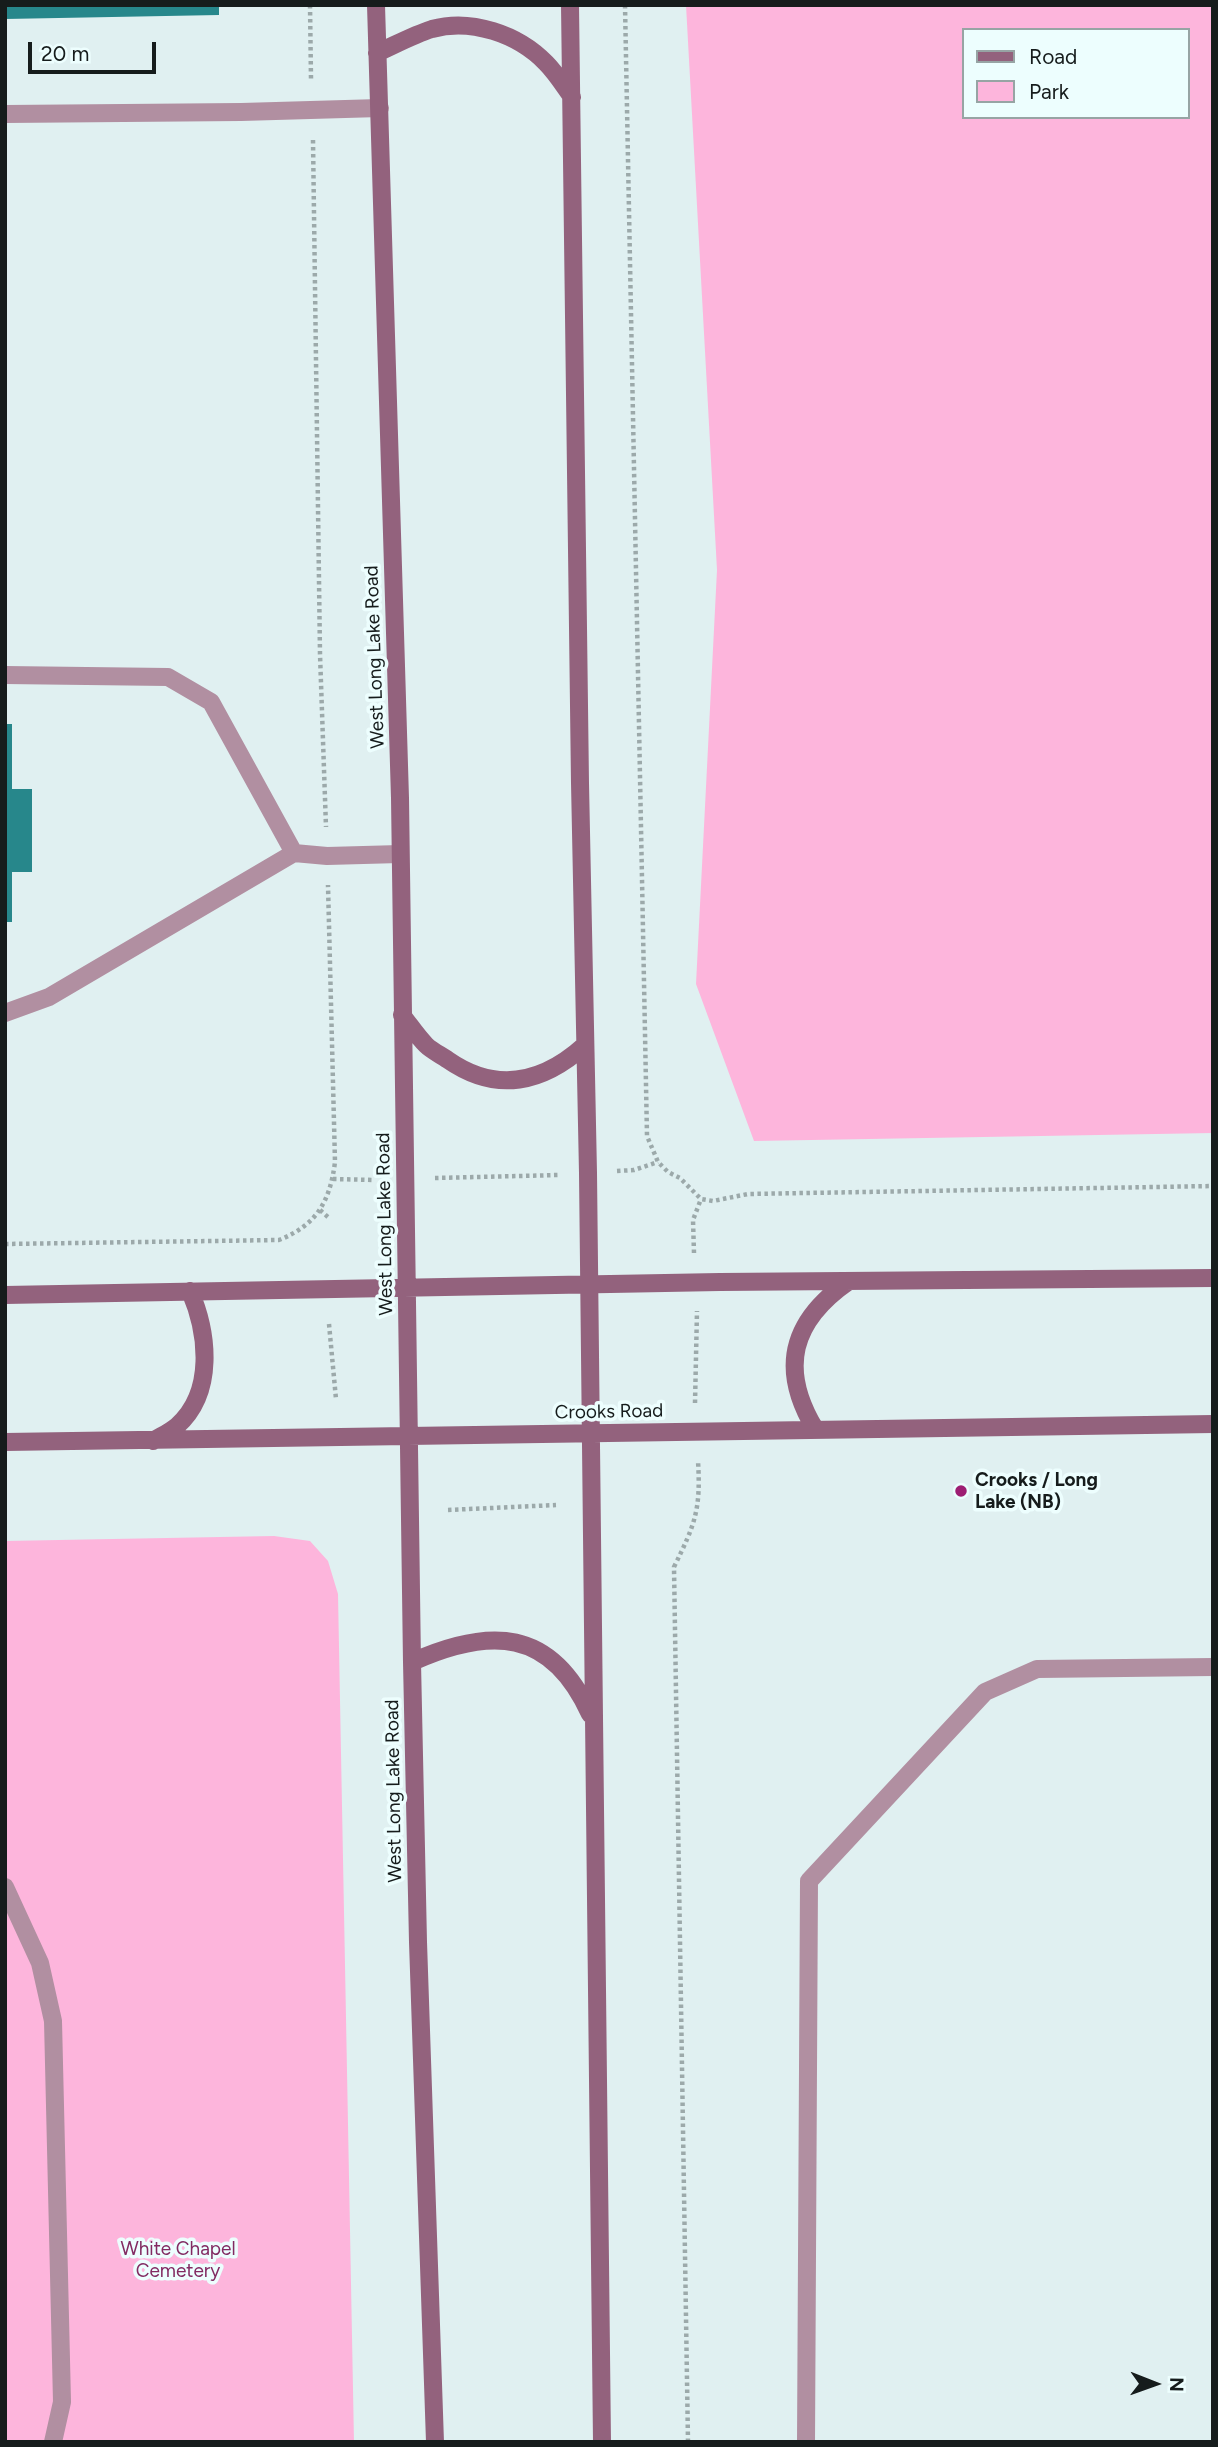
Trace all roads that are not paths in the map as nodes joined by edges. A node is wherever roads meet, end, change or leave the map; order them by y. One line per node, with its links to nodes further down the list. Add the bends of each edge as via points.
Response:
1 (376, 5): 3 (main road, West Long Lake Road)
2 (570, 5): 4 (main road)
3 (377, 53): 4 (main road, via 433,29 491,30 518,41 546,62); 5 (main road, West Long Lake Road)
4 (572, 97): 12 (main road)
5 (380, 108): 6 (lane); 9 (main road, West Long Lake Road)
6 (5, 114)
7 (5, 675): 8 (lane, via 168,677 211,702)
8 (294, 853): 9 (lane); 10 (lane, via 49,997)
9 (400, 854): 11 (main road, West Long Lake Road)
10 (5, 1013)
11 (402, 1015): 12 (main road, via 428,1046 459,1068 488,1078 515,1081 541,1074 566,1062); 16 (main road, West Long Lake Road)
12 (585, 1045): 15 (main road)
13 (1213, 1279): 14 (main road)
14 (849, 1281): 15 (main road); 20 (main road, via 811,1315 799,1341 795,1387)
15 (588, 1285): 16 (main road); 21 (main road)
16 (408, 1288): 17 (main road); 22 (main road, West Long Lake Road)
17 (190, 1291): 18 (main road); 23 (main road, via 205,1341 204,1373 194,1402 177,1426)
18 (5, 1295)
19 (1213, 1423): 20 (main road, Crooks Road)
20 (815, 1429): 21 (main road, Crooks Road)
21 (590, 1433): 22 (main road, Crooks Road); 27 (main road)
22 (410, 1435): 23 (main road, Crooks Road); 25 (main road, West Long Lake Road)
23 (153, 1441): 24 (main road, Crooks Road)
24 (5, 1443)
25 (412, 1662): 27 (main road, via 453,1645 480,1640 523,1645 564,1670); 30 (main road, West Long Lake Road)
26 (1213, 1667): 32 (lane, via 1037,1669 985,1692 809,1881)
27 (593, 1720): 31 (main road)
28 (5, 1886): 29 (lane, via 40,1963 53,2021 62,2402)
29 (53, 2442)
30 (435, 2442)
31 (602, 2442)
32 (806, 2442)

